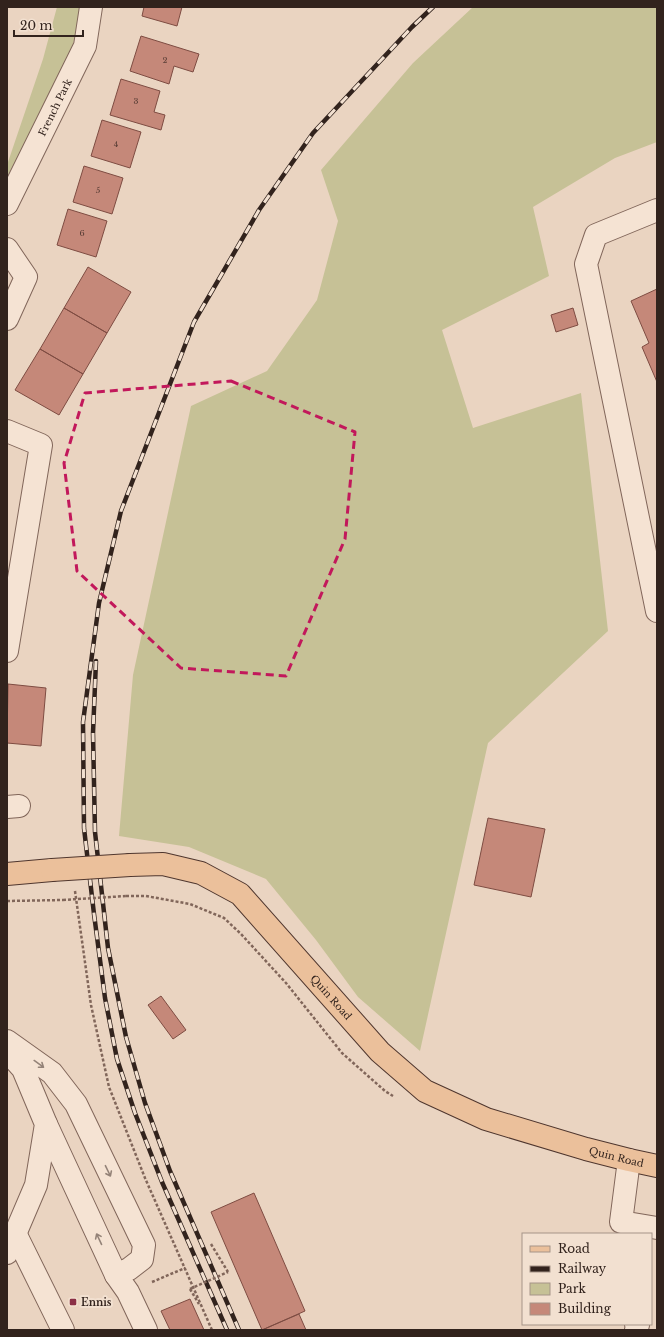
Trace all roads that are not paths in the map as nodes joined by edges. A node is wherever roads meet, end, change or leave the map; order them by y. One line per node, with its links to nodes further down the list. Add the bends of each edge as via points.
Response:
1 (91, 7): 2 (street, French Park, via 85,46)
2 (7, 204)
3 (657, 210): 8 (street, via 596,235 586,264)
4 (7, 249): 5 (street, via 26,277)
5 (7, 318)
6 (7, 431): 7 (street, via 41,445)
7 (15, 548): 9 (street)
8 (657, 611)
9 (7, 651)
10 (7, 874): 14 (main road, Quin Road, bridge, via 163,864 201,873 240,894 380,1052 425,1091 486,1119)
11 (7, 1041): 21 (street, one-way to 21, via 52,1073 76,1104 144,1245 142,1259 129,1269)
12 (7, 1051): 13 (street, via 23,1069)
13 (46, 1124): 19 (street, via 36,1185); 21 (street, one-way to 13)
14 (629, 1160): 15 (main road, Quin Road); 16 (street)
15 (657, 1166)
16 (620, 1228): 17 (street); 18 (street)
17 (657, 1228)
18 (646, 1233)
19 (15, 1234): 20 (street); 22 (street)
20 (7, 1253)
21 (122, 1283): 23 (street)
22 (63, 1330)
23 (146, 1330)

